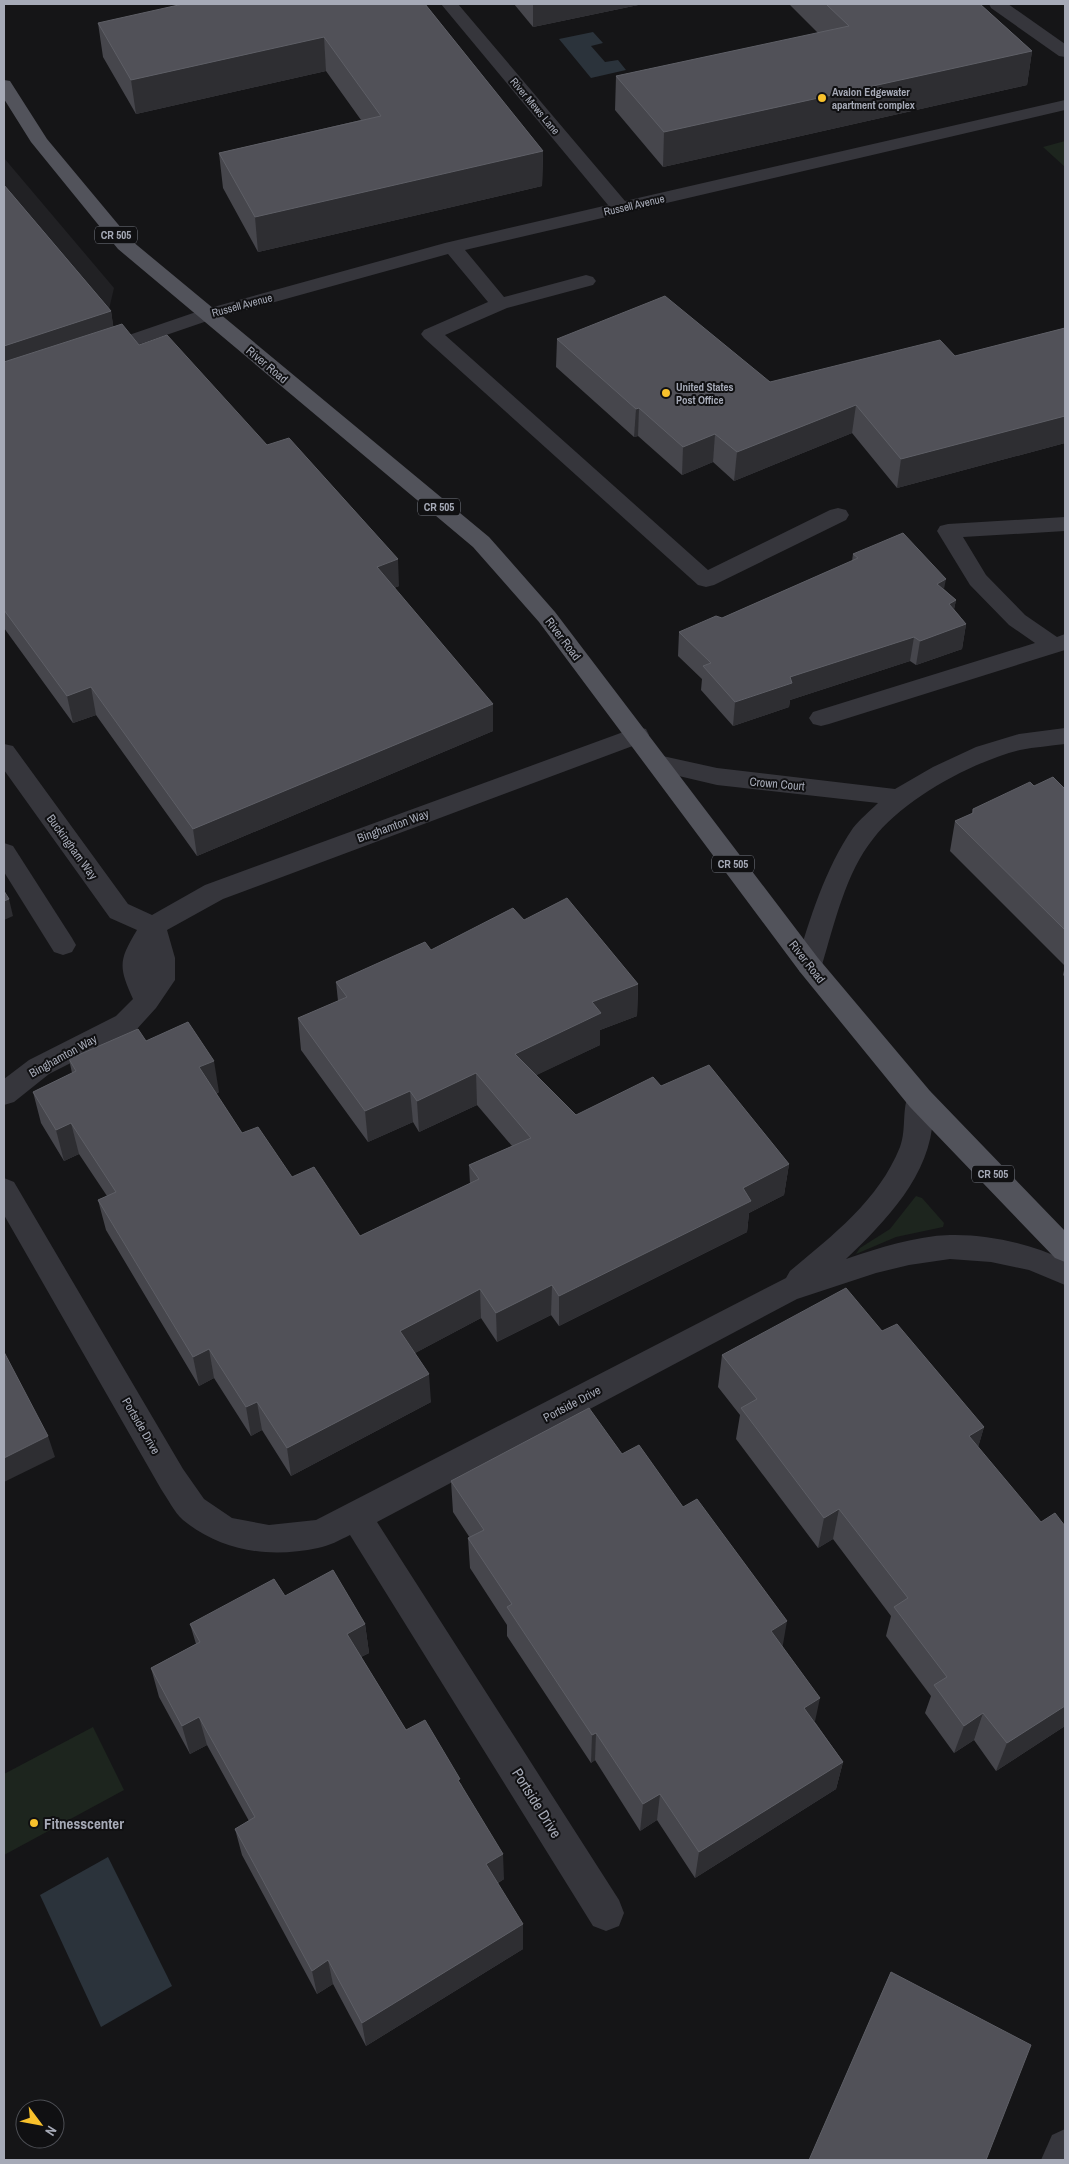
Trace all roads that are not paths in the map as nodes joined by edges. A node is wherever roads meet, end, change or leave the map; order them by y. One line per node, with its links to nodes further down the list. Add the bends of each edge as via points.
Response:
1 (449, 4): 6 (street, River Mews Lane)
2 (997, 4): 3 (street)
3 (1065, 52)
4 (4, 86): 10 (main road, River Road / CR 505, via 40,142 124,245)
5 (1065, 105): 6 (street, Russell Avenue)
6 (620, 208): 7 (street, Russell Avenue)
7 (452, 247): 9 (street); 10 (street, Russell Avenue)
8 (586, 281): 9 (street)
9 (500, 304): 12 (street, via 431,334 706,580)
10 (206, 315): 11 (street, Russell Avenue); 16 (main road, River Road / CR 505, via 481,542 547,617)
11 (77, 359)
12 (838, 515)
13 (1065, 524): 14 (street, via 948,530 978,580 1017,620)
14 (1059, 644): 15 (street)
15 (820, 718)
16 (637, 735): 19 (main road, River Road / CR 505); 22 (street, Binghamton Way, via 214,892)
17 (1065, 736): 20 (street, via 1019,742 985,753)
18 (4, 752): 22 (street, Buckingham Way, via 119,911)
19 (658, 763): 20 (street, Crown Court, via 731,780 856,790); 24 (main road, River Road / CR 505)
20 (898, 798): 24 (street, via 863,833 842,870)
21 (4, 852): 23 (street)
22 (153, 926): 25 (street, Binghamton Way, via 162,958 162,980 147,1001 126,1023 39,1066)
23 (63, 945)
24 (809, 965): 26 (main road, River Road / CR 505)
25 (4, 1094)
26 (920, 1099): 28 (main road, River Road / CR 505); 30 (street, Portside Drive, via 915,1147 887,1199 851,1238)
27 (4, 1190): 31 (street, Portside Drive, via 172,1479 193,1509 225,1531 269,1539 319,1534)
28 (1065, 1250)
29 (1065, 1273): 30 (street, Portside Drive, via 1034,1259 991,1250 950,1247 876,1261)
30 (787, 1290): 31 (street, Portside Drive)
31 (356, 1517): 32 (street, Portside Drive)
32 (606, 1912)
33 (1065, 2148): 34 (street)
34 (1060, 2160)

